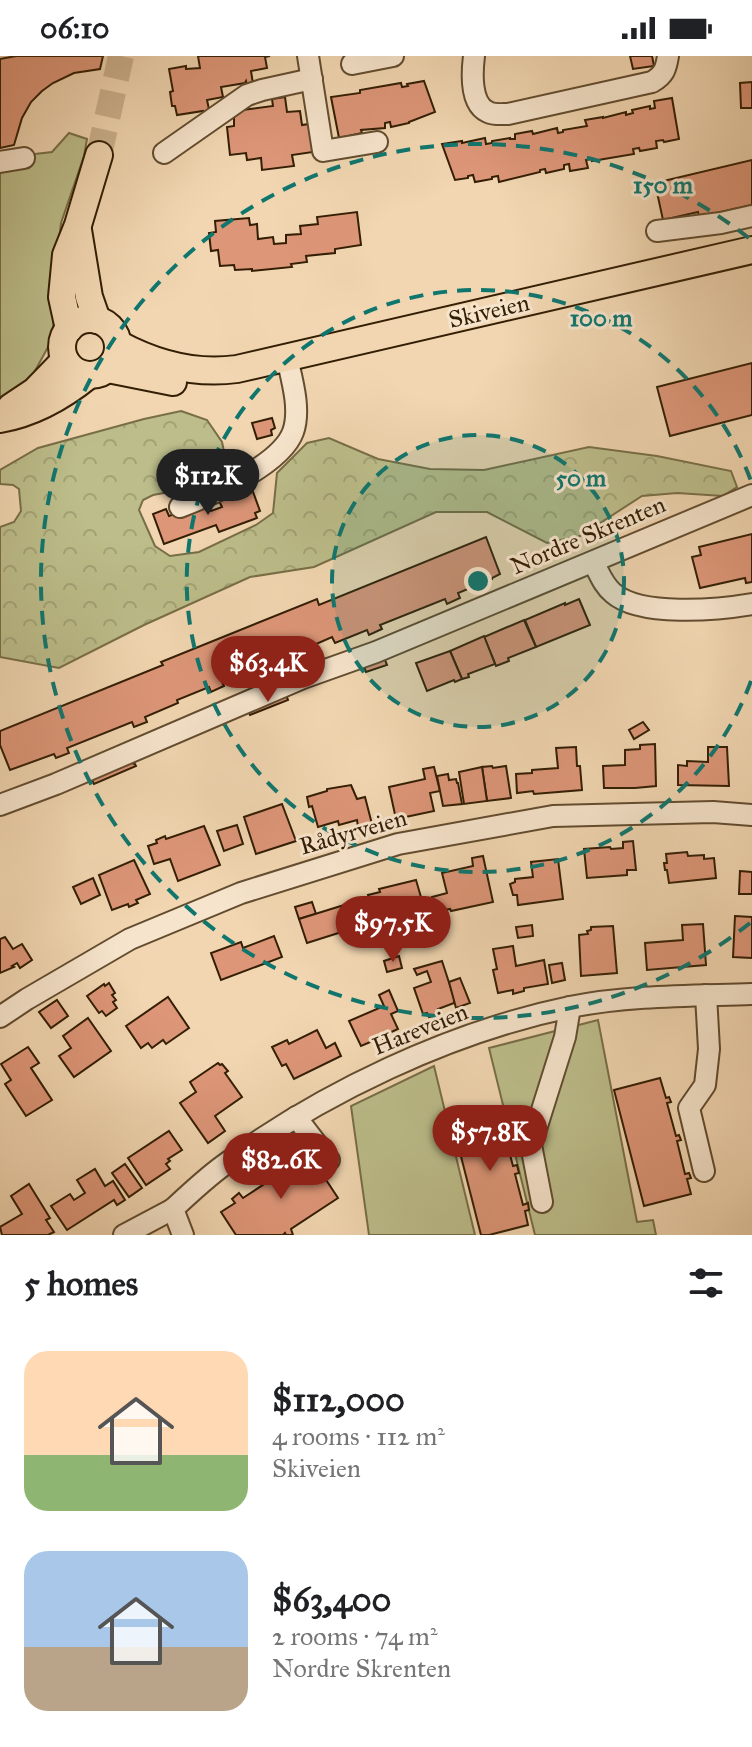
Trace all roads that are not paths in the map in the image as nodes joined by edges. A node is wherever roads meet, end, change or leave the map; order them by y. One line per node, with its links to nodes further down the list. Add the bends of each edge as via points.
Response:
1 (393, 56): 4 (street)
2 (474, 56): 3 (street, via 477,102 490,113 508,114 652,82 665,70)
3 (668, 56)
4 (352, 64)
5 (314, 65): 6 (street, via 323,151); 7 (street, via 247,95)
6 (377, 142)
7 (164, 153)
8 (99, 155): 13 (main road)
9 (24, 158): 10 (street)
10 (0, 162)
11 (752, 216): 12 (street)
12 (721, 223): 14 (street); 15 (street)
13 (78, 225): 16 (main road); 17 (main road, via 66,255 62,297)
14 (657, 231)
15 (740, 252): 19 (main road, Skiveien)
16 (97, 320): 17 (main road, via 83,320); 18 (main road, via 113,331)
17 (69, 329): 20 (main road, via 63,340)
18 (118, 344): 21 (main road, Skiveien, via 175,367); 22 (main road, via 116,358)
19 (287, 358): 21 (main road, Skiveien); 25 (street, via 295,412 289,439 246,475)
20 (65, 360): 22 (main road, via 75,370); 23 (main road)
21 (226, 371): 22 (main road, Skiveien, via 175,382)
22 (98, 372): 23 (main road, via 45,405 22,415)
23 (0, 416)
24 (752, 495): 26 (street, Nordre Skrenten)
25 (180, 507)
26 (593, 562): 27 (street, via 612,593 637,606 698,609); 28 (street, Nordre Skrenten)
27 (752, 604)
28 (0, 805)
29 (752, 815): 33 (street, Rådyrveien, via 553,816 398,844 241,893 130,939)
30 (752, 994): 31 (street, Hareveien)
31 (706, 995): 32 (street, Hareveien); 36 (street, via 705,1085 689,1108)
32 (570, 1007): 34 (street, Hareveien, via 411,1059); 37 (street, via 531,1145)
33 (0, 1017)
34 (296, 1117): 35 (street); 38 (street, Hareveien, via 221,1167)
35 (329, 1160)
36 (704, 1171)
37 (542, 1202)
38 (173, 1209): 39 (street); 40 (street)
39 (124, 1235)
40 (183, 1235)

